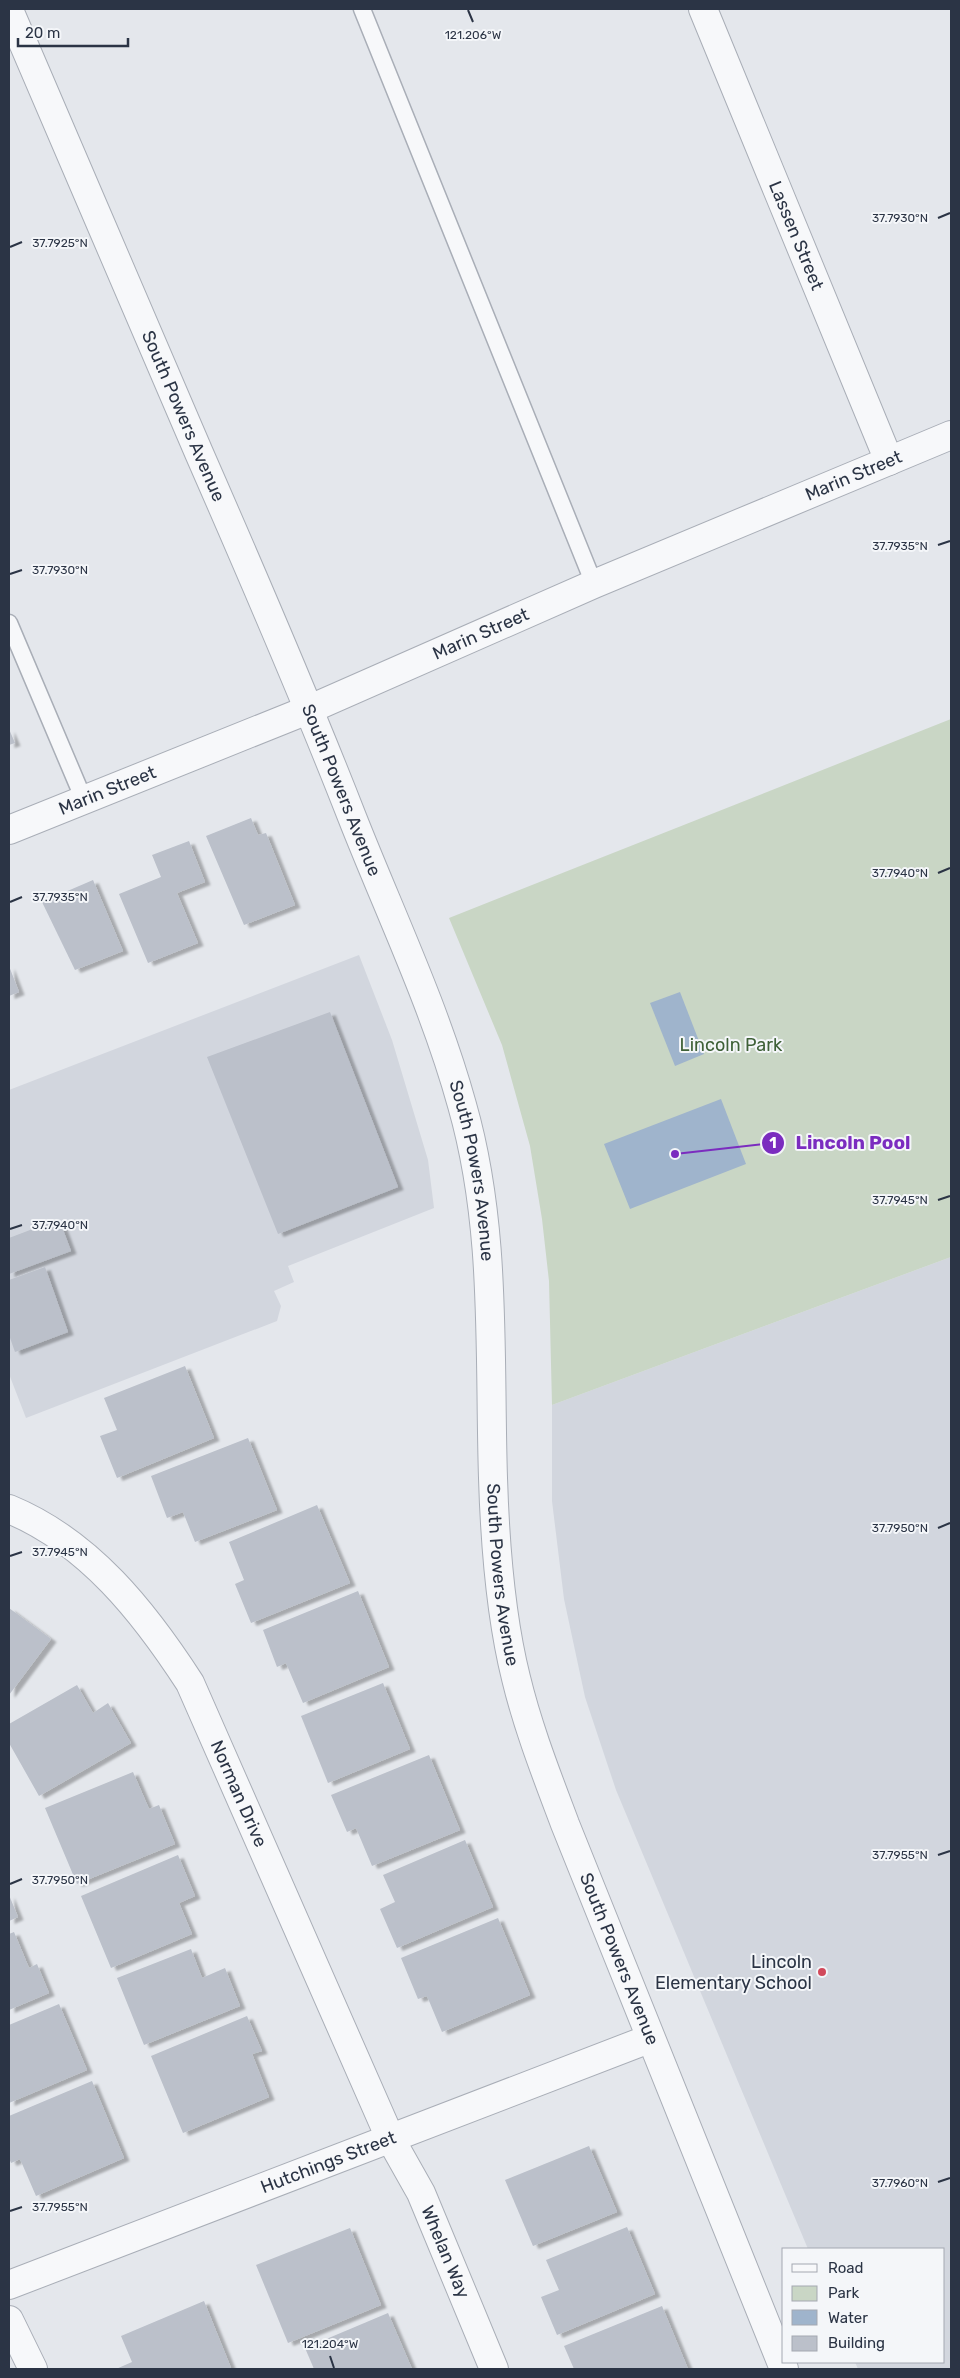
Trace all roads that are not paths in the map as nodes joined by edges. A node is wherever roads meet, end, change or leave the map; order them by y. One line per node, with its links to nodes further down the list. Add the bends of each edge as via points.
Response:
1 (362, 9): 6 (lane)
2 (704, 9): 5 (street, Lassen Street)
3 (9, 10): 8 (street, South Powers Avenue)
4 (951, 435): 5 (street, Marin Street)
5 (889, 461): 6 (street, Marin Street)
6 (594, 584): 8 (street, Marin Street)
7 (9, 623): 9 (lane)
8 (310, 709): 9 (street, Marin Street); 12 (street, South Powers Avenue, via 435,1023 462,1103 478,1171 485,1225 491,1312 497,1542 504,1612 515,1674 539,1755)
9 (84, 800): 10 (street, Marin Street)
10 (9, 830)
11 (9, 1509): 13 (street, Norman Drive, via 28,1516 68,1541 103,1572 164,1642 190,1683)
12 (649, 2039): 13 (street, Hutchings Street); 18 (street, South Powers Avenue)
13 (390, 2138): 14 (street, Hutchings Street); 17 (street, Whelan Way, via 421,2193)
14 (9, 2285)
15 (9, 2320): 16 (street)
16 (33, 2369)
17 (494, 2369)
18 (784, 2369)

